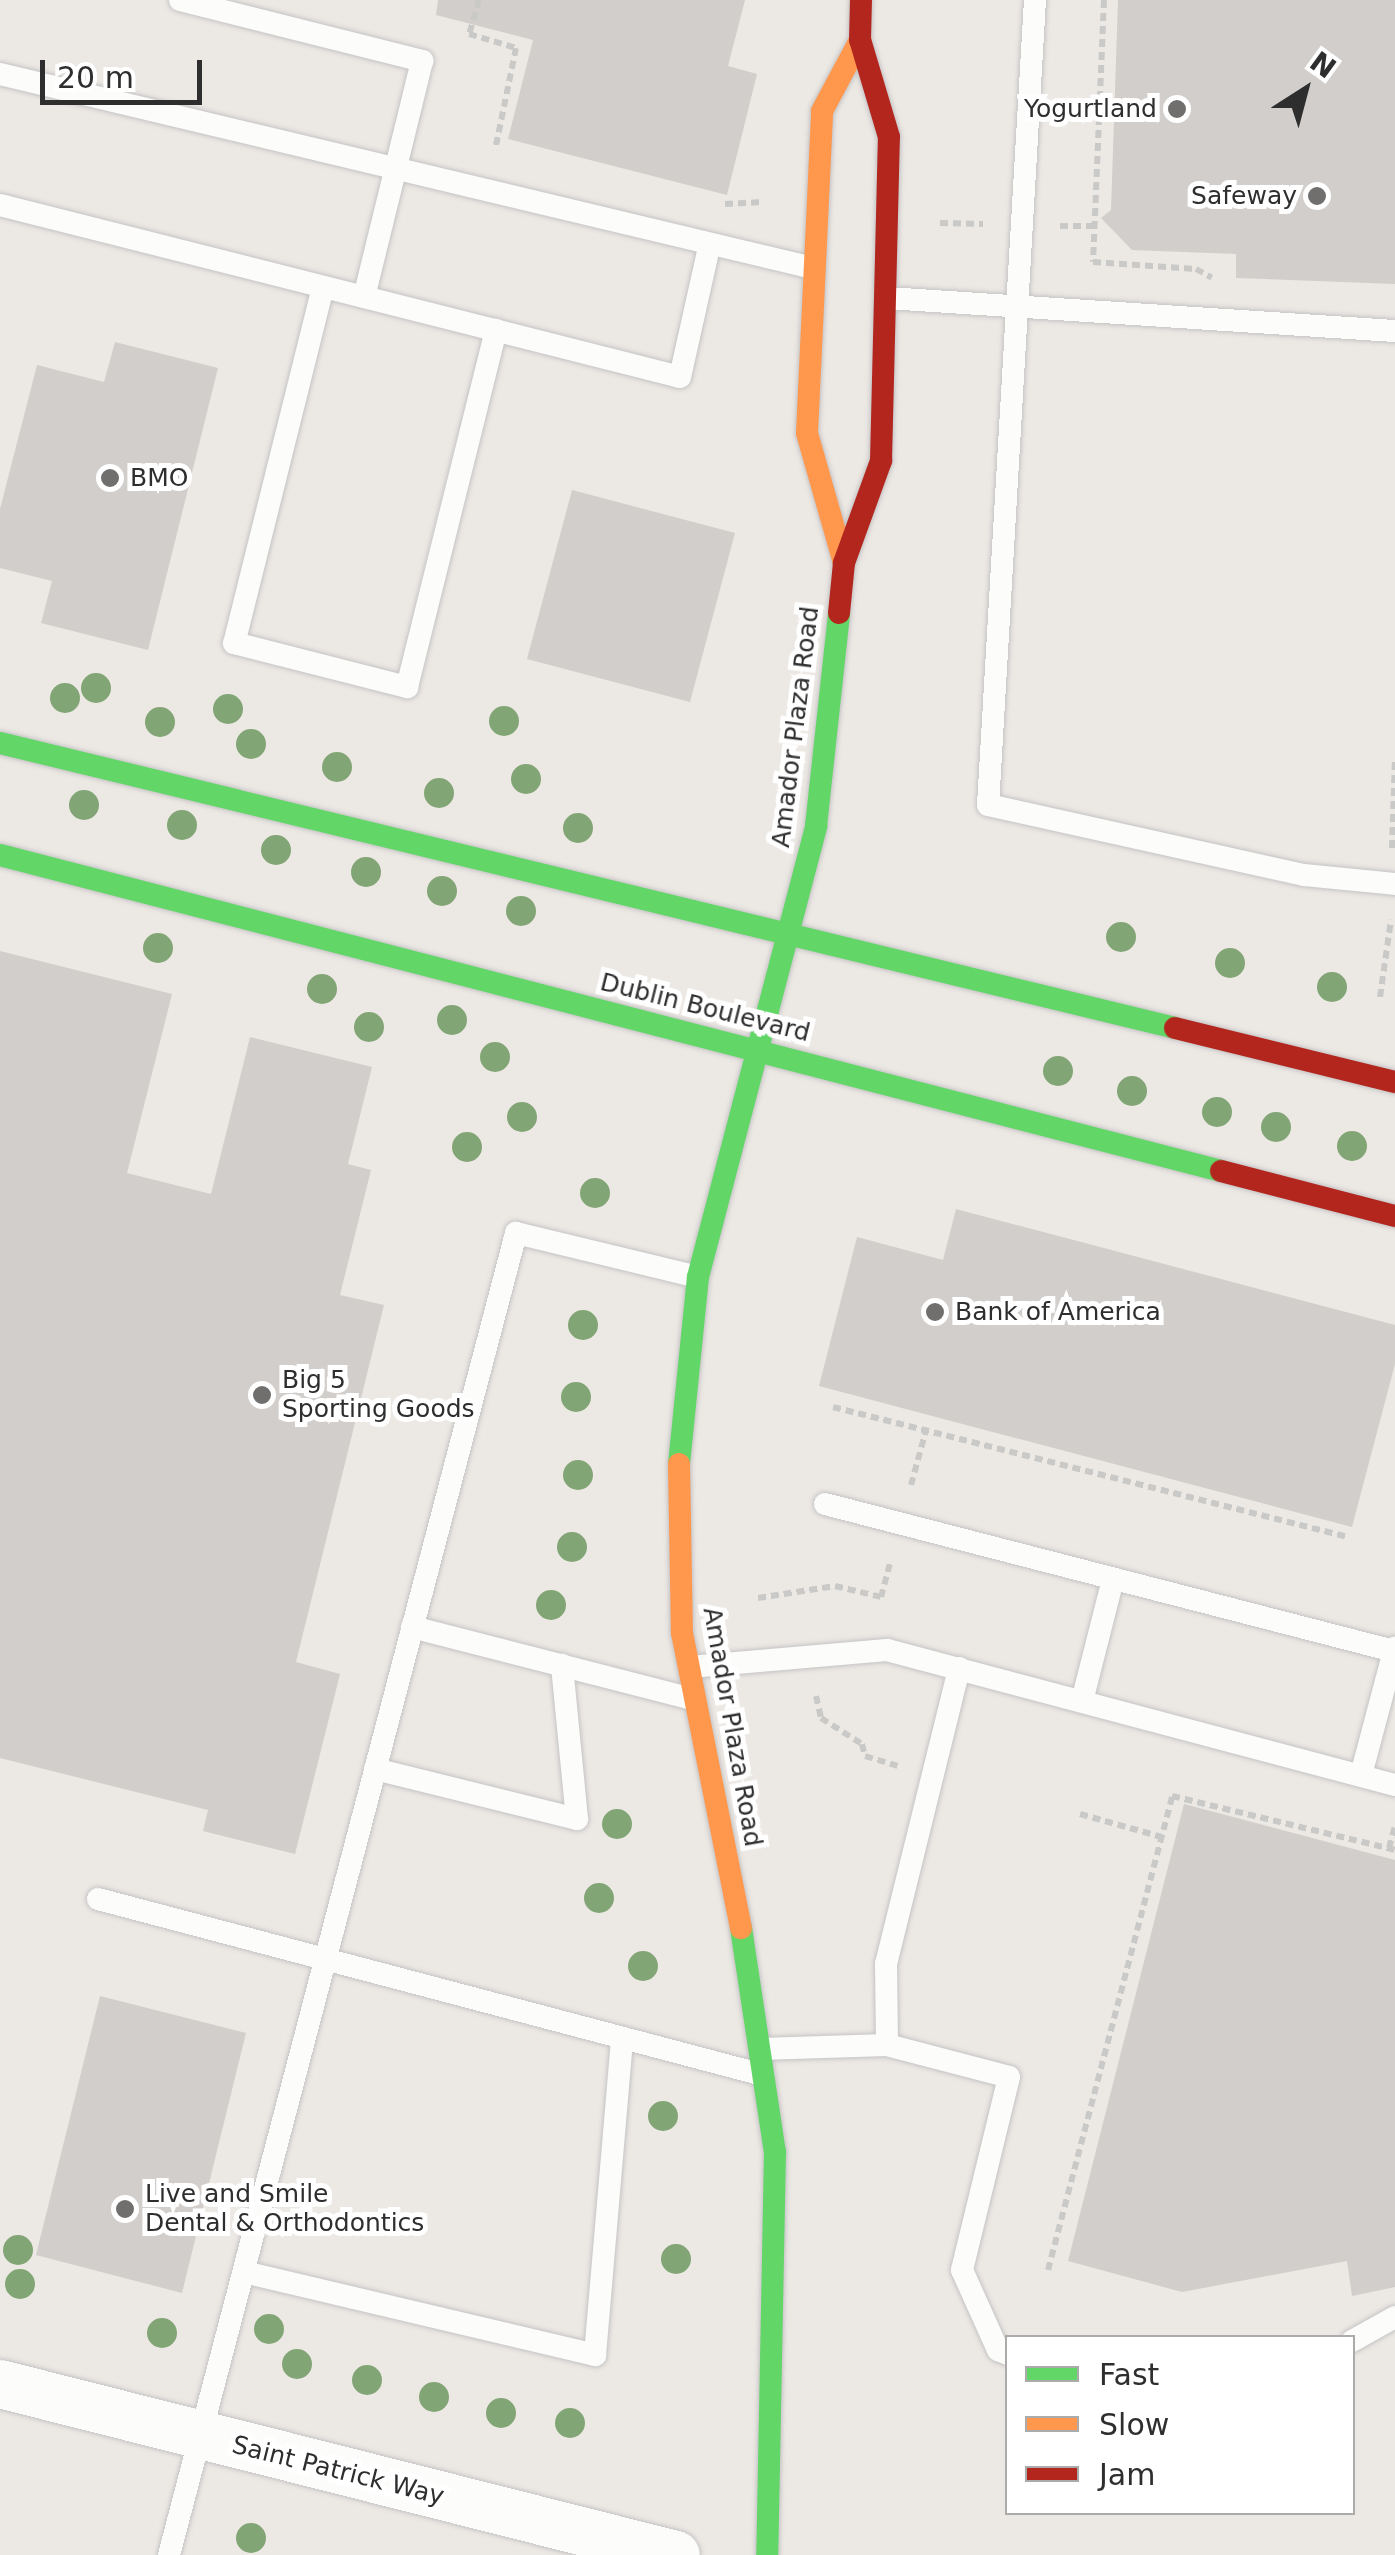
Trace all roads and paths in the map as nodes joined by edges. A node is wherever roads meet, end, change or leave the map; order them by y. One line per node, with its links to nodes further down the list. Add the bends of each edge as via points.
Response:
1 (180, 0): 9 (lane, via 422,61)
2 (479, 0): 8 (path, via 470,34 516,48 489,149)
3 (861, 0): 6 (street, Amador Plaza Road)
4 (1035, 0): 19 (lane)
5 (1104, 0): 15 (path, via 1092,262 1196,269)
6 (860, 40): 14 (street, Amador Plaza Road, via 822,111); 18 (street, Amador Plaza Road, via 888,137)
7 (0, 74): 9 (lane)
8 (508, 154)
9 (395, 172): 13 (lane); 17 (lane)
10 (778, 200): 12 (path)
11 (0, 204): 16 (lane)
12 (711, 204)
13 (709, 248): 14 (lane); 20 (lane, via 680,376)
14 (813, 268): 22 (street, Amador Plaza Road, via 806,433)
15 (1220, 283)
16 (323, 287): 17 (lane); 20 (lane, via 234,643 407,687)
17 (364, 297): 20 (lane)
18 (887, 298): 19 (lane); 22 (street, Amador Plaza Road, via 881,462)
19 (1015, 312): 21 (lane); 25 (lane, via 988,805 1304,875)
20 (496, 330)
21 (1395, 331)
22 (844, 562): 26 (street, Amador Plaza Road, via 816,826)
23 (0, 743): 26 (street)
24 (0, 855): 27 (street, Dublin Boulevard)
25 (1395, 884)
26 (787, 936): 27 (street, Amador Plaza Road); 28 (street)
27 (756, 1050): 29 (street, Dublin Boulevard); 30 (street, Amador Plaza Road)
28 (1395, 1082)
29 (1395, 1216)
30 (698, 1277): 35 (lane, via 516,1233); 38 (street, Amador Plaza Road, via 679,1453)
31 (833, 1406): 33 (path)
32 (825, 1504): 34 (lane)
33 (1348, 1537)
34 (1114, 1579): 36 (lane); 42 (lane)
35 (412, 1627): 37 (lane); 43 (lane)
36 (1394, 1649): 44 (lane)
37 (562, 1665): 41 (lane); 43 (lane, via 577,1819)
38 (688, 1667): 39 (lane, via 887,1650); 41 (street, Amador Plaza Road)
39 (958, 1668): 42 (lane); 54 (lane, via 886,1964)
40 (801, 1693): 45 (path, via 815,1691 821,1718 862,1744 865,1756 906,1768)
41 (695, 1700): 55 (street, Amador Plaza Road)
42 (1082, 1702): 44 (lane)
43 (375, 1769): 52 (lane)
44 (1361, 1775): 46 (lane)
45 (902, 1784)
46 (1395, 1785)
47 (1080, 1814): 49 (path)
48 (1395, 1826): 50 (path)
49 (1162, 1837): 50 (path, via 1172,1796); 57 (path)
50 (1392, 1849)
51 (98, 1900): 52 (lane)
52 (325, 1960): 53 (lane); 58 (lane)
53 (622, 2038): 56 (lane); 58 (lane, via 595,2354)
54 (887, 2045): 55 (lane); 61 (lane, via 1009,2077 962,2270)
55 (760, 2049): 56 (street, Amador Plaza Road)
56 (763, 2074): 66 (street, Amador Plaza Road, via 774,2152)
57 (1048, 2270)
58 (244, 2272): 63 (lane)
59 (1395, 2317): 60 (lane)
60 (1355, 2339)
61 (1005, 2353)
62 (0, 2384): 63 (street, Saint Patrick Way)
63 (199, 2436): 64 (lane); 65 (street, Saint Patrick Way)
64 (168, 2555)
65 (676, 2555)
66 (767, 2555)

